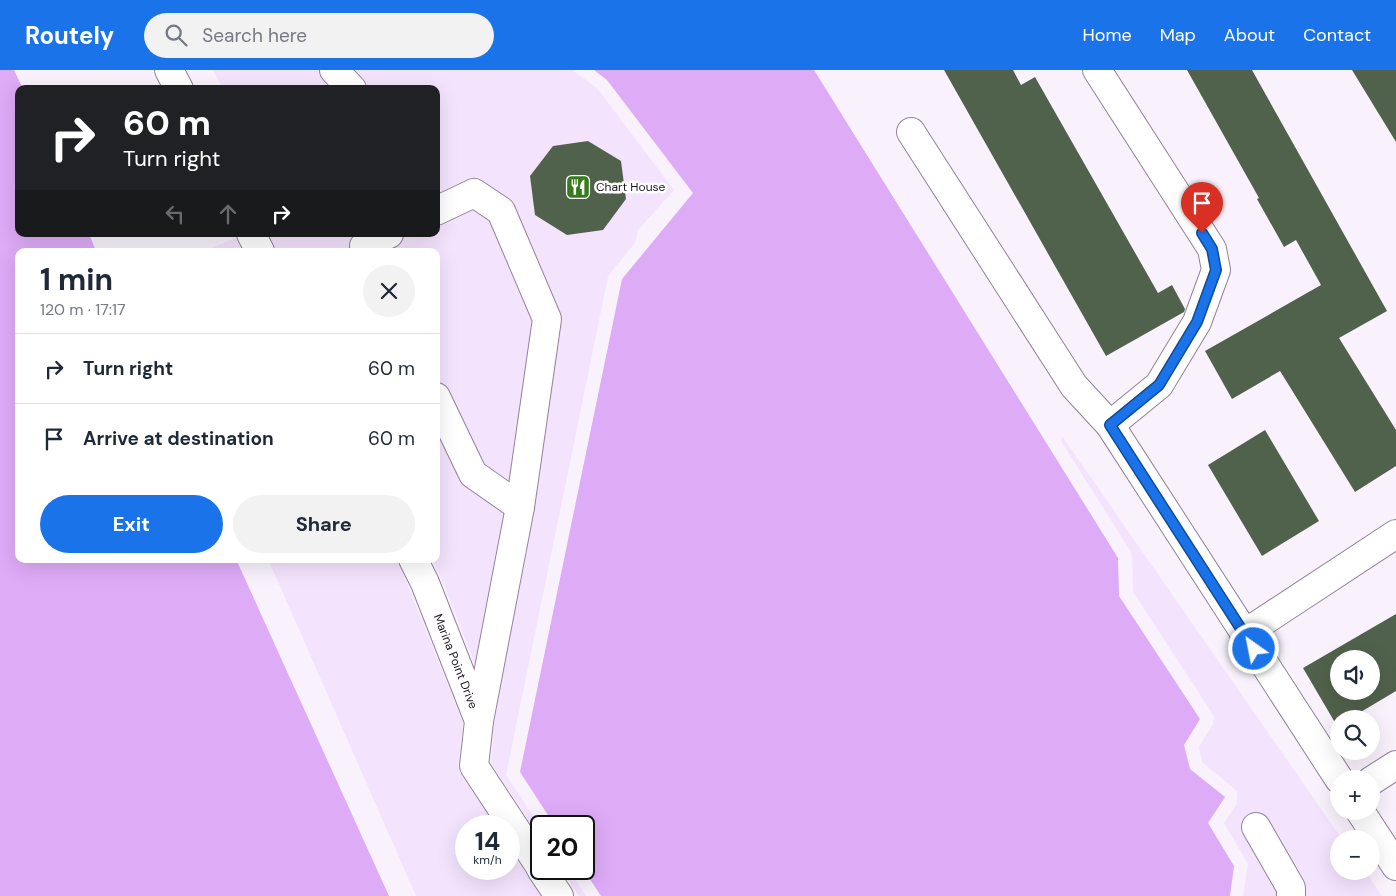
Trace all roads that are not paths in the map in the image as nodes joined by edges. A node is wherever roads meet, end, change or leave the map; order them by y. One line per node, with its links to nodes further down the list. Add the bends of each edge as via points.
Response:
1 (169, 70): 4 (street)
2 (334, 70): 5 (street)
3 (1096, 70): 11 (street, via 1212,249 1216,270 1197,322 1159,385)
4 (176, 85)
5 (348, 85)
6 (911, 132): 11 (street, via 1074,386)
7 (440, 209): 12 (street, via 474,193 501,211 547,319)
8 (383, 237): 9 (street)
9 (365, 248)
10 (440, 406): 12 (street, via 472,474)
11 (1110, 425): 15 (street)
12 (520, 507): 16 (street)
13 (1396, 534): 15 (street)
14 (415, 563): 16 (street, Marina Point Drive, via 426,583)
15 (1244, 634): 18 (street)
16 (479, 721): 22 (street, Marina Point Drive, via 474,766)
17 (1396, 765): 19 (street)
18 (1333, 770)
19 (1380, 775)
20 (1366, 820): 23 (street)
21 (1256, 827): 26 (street, via 1292,888)
22 (530, 852)
23 (1396, 866)
24 (548, 880): 25 (street, Marina Point Drive)
25 (559, 896)
26 (1291, 896)

